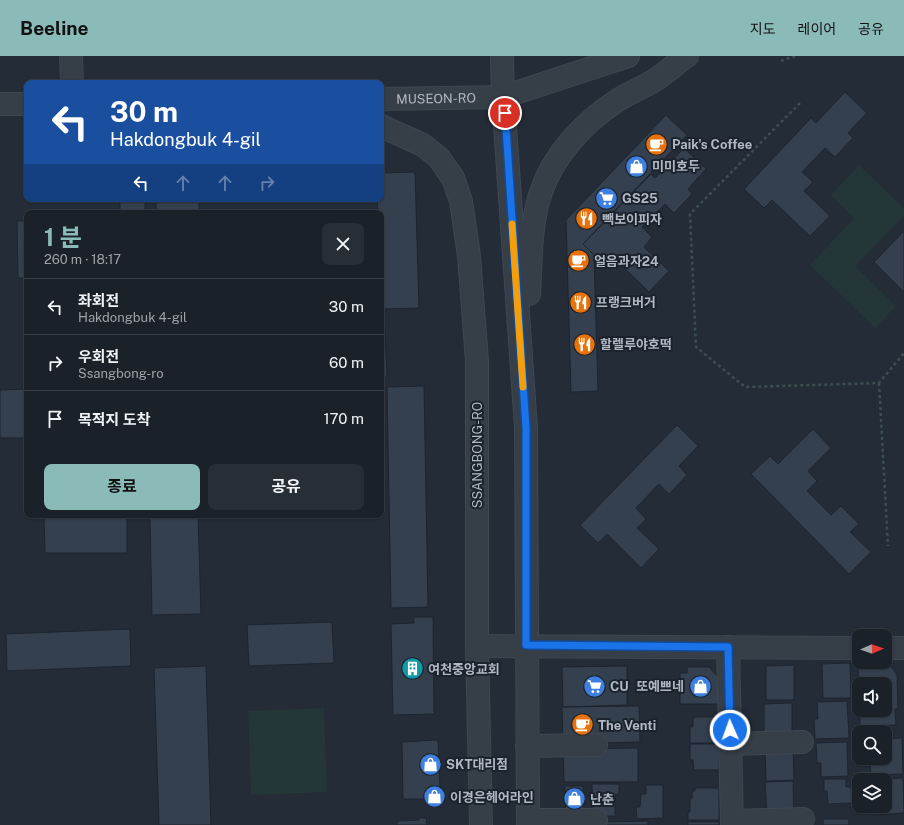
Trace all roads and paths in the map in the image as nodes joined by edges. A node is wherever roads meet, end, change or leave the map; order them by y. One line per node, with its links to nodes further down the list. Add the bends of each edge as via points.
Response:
1 (71, 56): 8 (street)
2 (502, 56): 9 (street)
3 (628, 56): 7 (street, MUSEON-RO)
4 (686, 56): 17 (street, via 657,79 618,100 586,125 550,170 540,195 532,237)
5 (795, 56): 6 (path)
6 (781, 61)
7 (585, 63): 9 (street, MUSEON-RO)
8 (72, 80)
9 (504, 98): 10 (street, MUSEON-RO); 17 (street)
10 (384, 99)
11 (800, 103): 16 (path, via 690,214 696,347 745,387)
12 (0, 104): 13 (street)
13 (24, 104)
14 (384, 127): 20 (street, SSANGBONG-RO, via 422,145 439,158 452,178 461,201 469,256 477,361)
15 (904, 353): 16 (path)
16 (879, 383): 18 (path)
17 (526, 428): 19 (street)
18 (888, 546)
19 (526, 645): 20 (street); 21 (street); 28 (street)
20 (477, 646): 33 (street, SSANGBONG-RO)
21 (728, 647): 22 (street); 26 (street)
22 (852, 648)
23 (892, 648): 24 (street)
24 (904, 648)
25 (802, 742): 26 (street)
26 (730, 744): 32 (street)
27 (596, 745): 28 (street)
28 (527, 746): 31 (street)
29 (803, 819): 32 (street)
30 (596, 820): 31 (street)
31 (528, 823)
32 (732, 823)
33 (481, 825)

